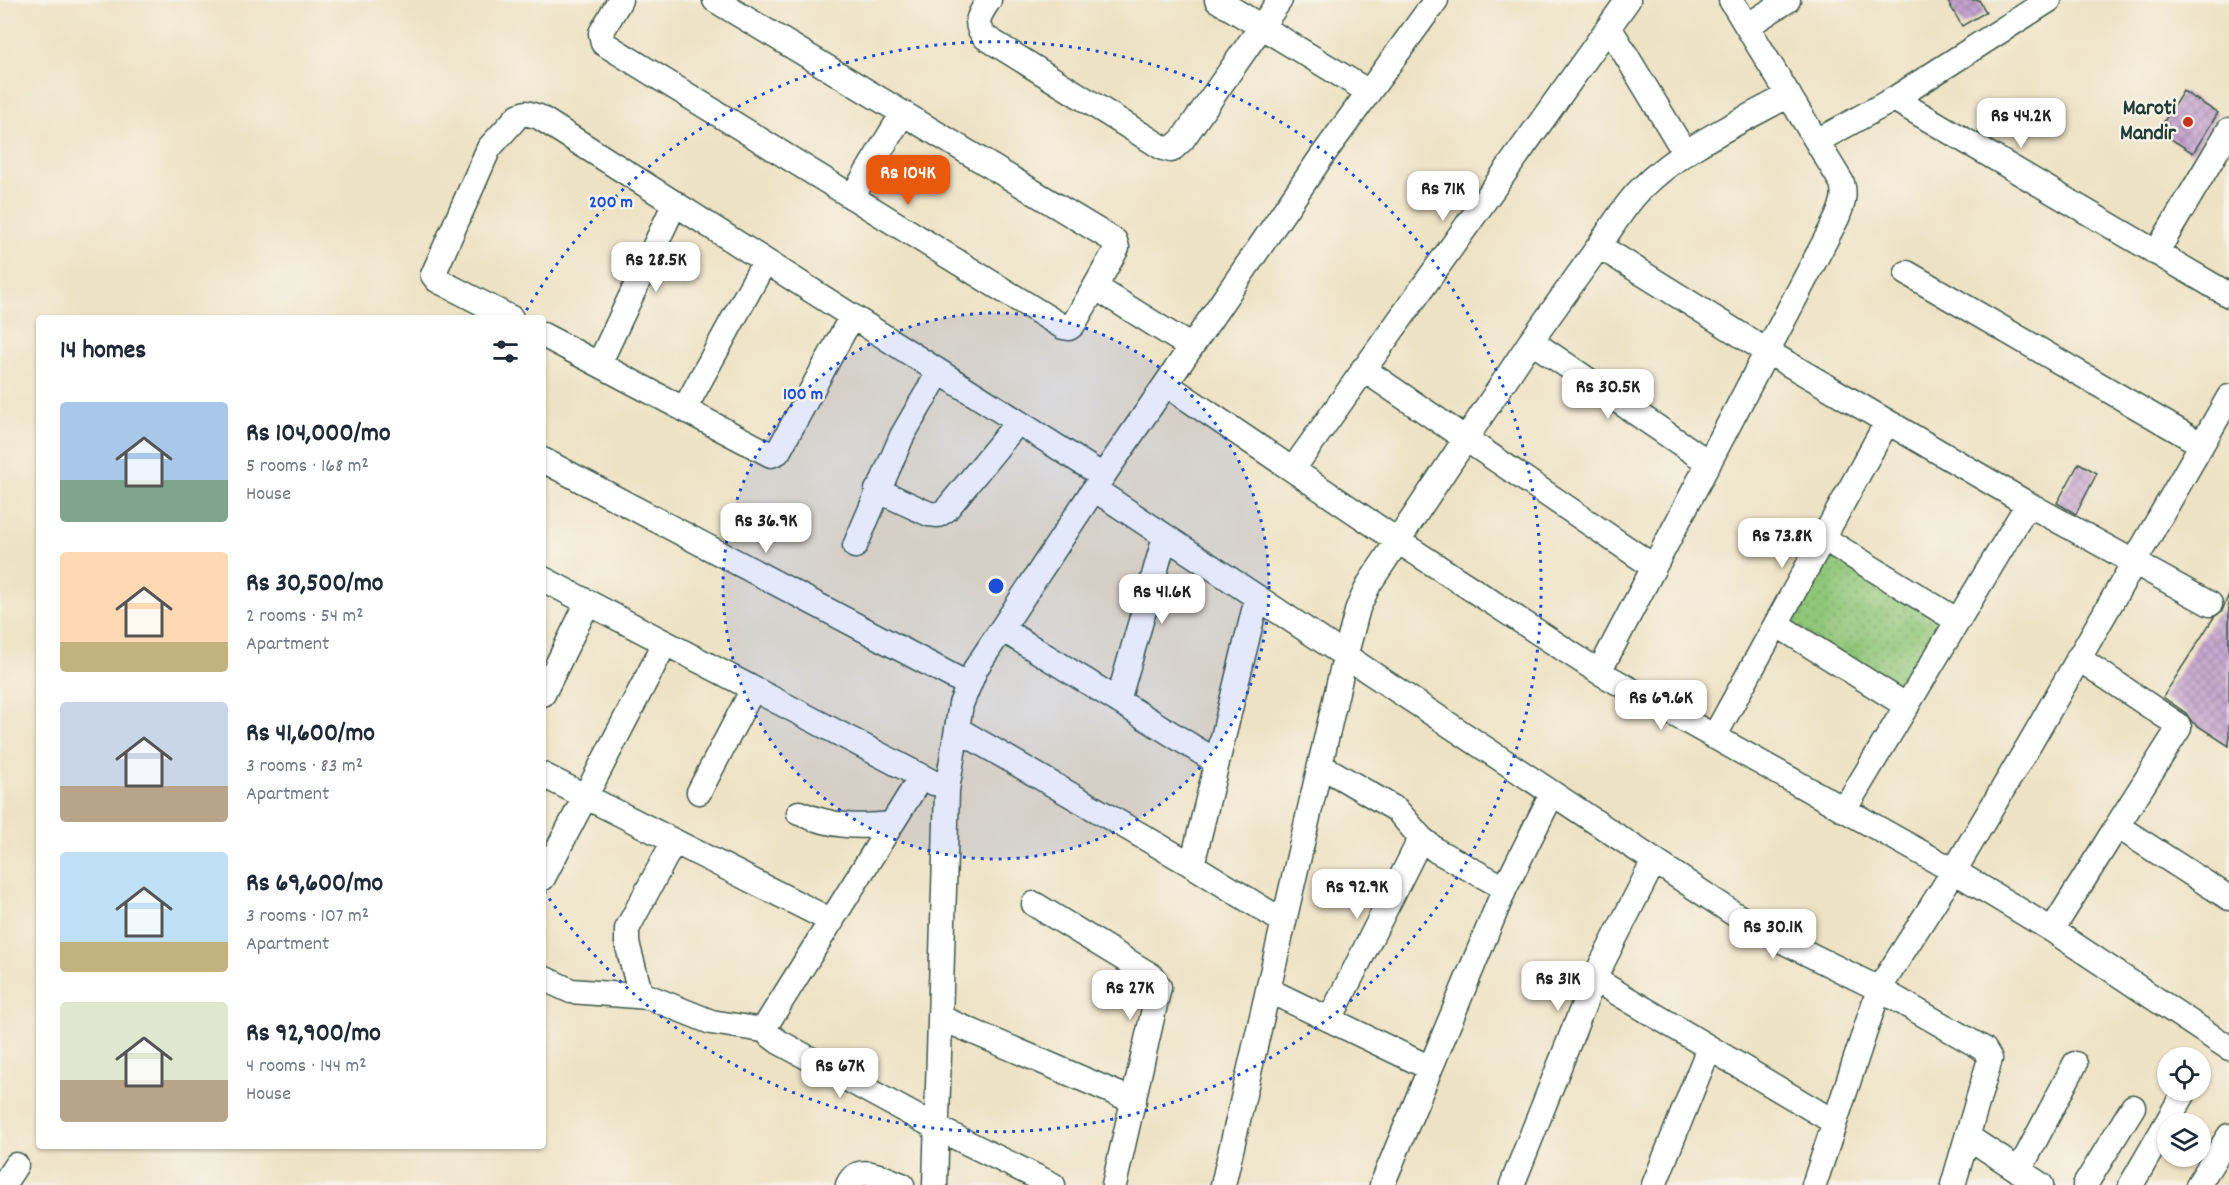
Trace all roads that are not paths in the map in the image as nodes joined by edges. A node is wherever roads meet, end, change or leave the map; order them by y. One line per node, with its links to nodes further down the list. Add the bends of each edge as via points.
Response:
1 (620, 0): 21 (street, via 601,33 603,43)
2 (715, 0): 17 (street)
3 (989, 0): 12 (street, via 977,25 985,37 1171,150)
4 (1217, 0): 12 (street)
5 (1280, 0): 12 (street)
6 (1436, 0): 14 (street)
7 (1628, 0): 13 (street)
8 (1731, 0): 11 (street)
9 (1788, 0): 11 (street)
10 (2049, 0): 16 (street)
11 (1747, 26): 15 (street)
12 (1262, 27): 14 (street)
13 (1609, 27): 20 (street); 36 (street)
14 (1369, 92): 33 (street)
15 (1789, 95): 19 (street); 20 (street)
16 (1894, 99): 19 (street); 24 (street)
17 (903, 113): 21 (street); 27 (street, via 1115,241 1117,248)
18 (2229, 130): 24 (street)
19 (1817, 141): 34 (street, via 1842,183 1844,200)
20 (1685, 153): 23 (street, via 1640,190)
21 (852, 197): 27 (street, via 1063,327 1073,325)
22 (675, 203): 25 (street); 29 (street, via 539,117 526,113 518,116 480,164 433,275); 35 (street)
23 (1599, 246): 32 (street); 34 (street)
24 (2156, 253): 28 (street)
25 (765, 261): 30 (street); 40 (street)
26 (1907, 273): 44 (street)
27 (1095, 287): 33 (street)
28 (2229, 295)
29 (505, 315)
30 (852, 316): 37 (street); 40 (street, via 774,455)
31 (546, 337): 35 (street)
32 (1531, 341): 43 (street); 46 (street)
33 (1191, 347): 38 (street)
34 (1768, 352): 42 (street); 46 (street)
35 (599, 364): 40 (street)
36 (1363, 369): 43 (street); 47 (street)
37 (939, 372): 41 (street); 49 (street)
38 (1167, 385): 47 (street); 48 (street)
39 (2229, 397): 44 (street)
40 (685, 408)
41 (1018, 422): 48 (street); 49 (street, via 946,510 938,514 929,514)
42 (1887, 422): 50 (street); 52 (street)
43 (1466, 439): 53 (street); 56 (street)
44 (2201, 444): 55 (street)
45 (546, 462): 68 (street)
46 (1709, 463): 56 (street)
47 (1293, 469): 53 (street)
48 (1099, 483): 51 (street); 63 (street)
49 (877, 490): 54 (street)
50 (2028, 504): 55 (street); 61 (street)
51 (1165, 537): 58 (street); 71 (street)
52 (1823, 538): 61 (street); 62 (street)
53 (1398, 541): 65 (street, via 1364,593); 67 (street)
54 (855, 546)
55 (2135, 561): 60 (street); 66 (street)
56 (1654, 567): 67 (street)
57 (546, 581): 59 (street)
58 (1257, 598): 65 (street); 75 (street)
59 (588, 602): 64 (street); 69 (street)
60 (2210, 604)
61 (1958, 621): 72 (street)
62 (1776, 624): 72 (street); 74 (street)
63 (1002, 629): 68 (street); 71 (street)
64 (665, 643): 70 (street); 82 (street)
65 (1345, 657): 76 (street); 81 (street)
66 (2078, 658): 86 (street, via 2178,725); 91 (street)
67 (1599, 672): 74 (street)
68 (969, 684): 73 (street)
69 (546, 688)
70 (753, 689): 78 (street); 80 (street)
71 (1118, 701): 75 (street)
72 (1906, 706): 83 (street)
73 (957, 729): 79 (street); 90 (street)
74 (1714, 736): 83 (street)
75 (1217, 762): 90 (street)
76 (1320, 765): 87 (street, via 1397,810); 97 (street)
77 (546, 776): 82 (street)
78 (921, 777): 79 (street); 85 (street)
79 (947, 790): 104 (street)
80 (699, 792)
81 (1552, 794): 89 (street); 93 (street)
82 (587, 797): 88 (street); 92 (street)
83 (1844, 810): 91 (street)
84 (799, 813): 85 (street, via 833,825)
85 (891, 825): 96 (street)
86 (2117, 826): 94 (street); 98 (street)
87 (1421, 838): 93 (street); 105 (street)
88 (675, 841): 96 (street); 103 (street, via 627,929)
89 (1654, 861): 100 (street); 101 (street, via 1754,927)
90 (1192, 865): 97 (street)
91 (1954, 871): 98 (street); 101 (street)
92 (546, 873)
93 (1504, 888): 110 (street)
94 (2229, 898)
95 (1034, 904): 111 (street, via 1157,981 1159,987)
96 (832, 921): 106 (street)
97 (1284, 922): 102 (street)
98 (2052, 930): 108 (street)
99 (546, 979): 103 (street, via 571,991)
100 (1594, 979): 107 (street); 128 (street)
101 (1880, 988): 114 (street); 117 (street, via 1988,1054 1990,1066)
102 (1268, 990): 105 (street); 126 (street)
103 (641, 996): 106 (street, via 711,1022)
104 (941, 1018): 111 (street); 115 (street)
105 (1330, 1019): 110 (street)
106 (763, 1030): 115 (street)
107 (1709, 1048): 114 (street); 129 (street)
108 (2229, 1048)
109 (2075, 1064): 119 (street)
110 (1430, 1068): 127 (street)
111 (1134, 1101): 125 (street)
112 (2179, 1101): 133 (street)
113 (2133, 1107): 132 (street)
114 (1834, 1122): 130 (street)
115 (938, 1128): 123 (street); 124 (street)
116 (2229, 1136): 134 (street)
117 (1968, 1137): 119 (street); 131 (street)
118 (16, 1165): 120 (street)
119 (2033, 1181)
120 (3, 1185)
121 (848, 1185): 122 (street, via 863,1172)
122 (902, 1185)
123 (936, 1185)
124 (1053, 1185)
125 (1114, 1185)
126 (1223, 1185)
127 (1382, 1185)
128 (1512, 1185)
129 (1654, 1185)
130 (1814, 1185)
131 (1953, 1185)
132 (2085, 1185)
133 (2131, 1185)
134 (2198, 1185)

